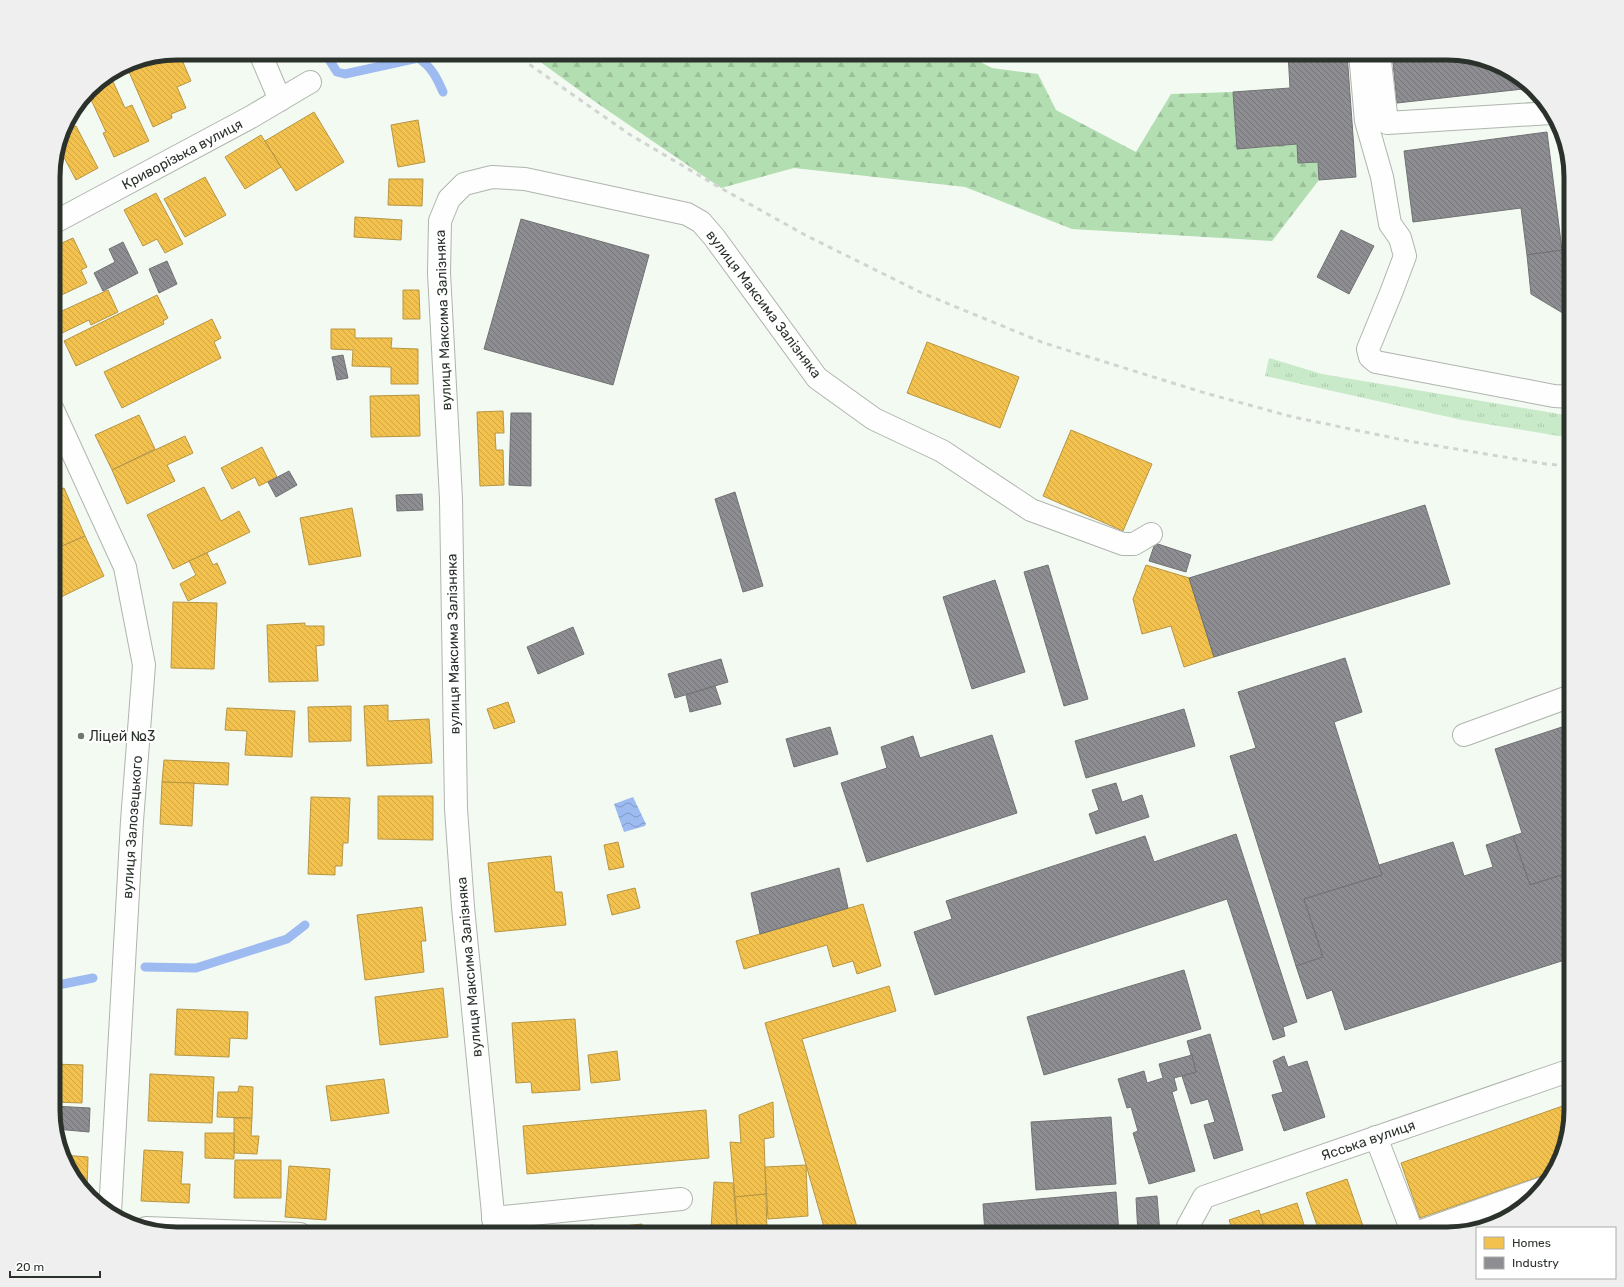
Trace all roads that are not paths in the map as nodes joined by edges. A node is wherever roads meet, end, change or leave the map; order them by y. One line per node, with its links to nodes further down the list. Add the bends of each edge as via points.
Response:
1 (263, 60): 5 (street)
2 (1361, 60): 8 (street, via 1366,121 1382,177 1390,224 1400,238 1405,256 1368,349 1370,357 1376,362)
3 (1380, 60): 6 (street, via 1387,123)
4 (310, 82): 5 (street, Криворізька вулиця)
5 (280, 100): 7 (street, Криворізька вулиця)
6 (1545, 113)
7 (60, 219)
8 (1564, 397)
9 (60, 425): 17 (street, вулиця Залозецького, via 125,566 144,665 132,821)
10 (1151, 534): 18 (street, вулиця Максима Залізняка, via 1134,544 1123,544 1031,510 942,451 874,419 817,378 714,237 701,222 687,214 525,179 492,177 464,184 449,199 440,222 439,273 451,499 456,809)
11 (1564, 699): 12 (street)
12 (1464, 735)
13 (1564, 1072): 14 (street, Ясська вулиця)
14 (1376, 1137): 19 (street, Ясська вулиця, via 1204,1197); 20 (street)
15 (1529, 1193): 21 (street)
16 (681, 1199): 18 (street)
17 (110, 1206)
18 (494, 1226)
19 (1188, 1227)
20 (1410, 1227)
21 (1433, 1227)

